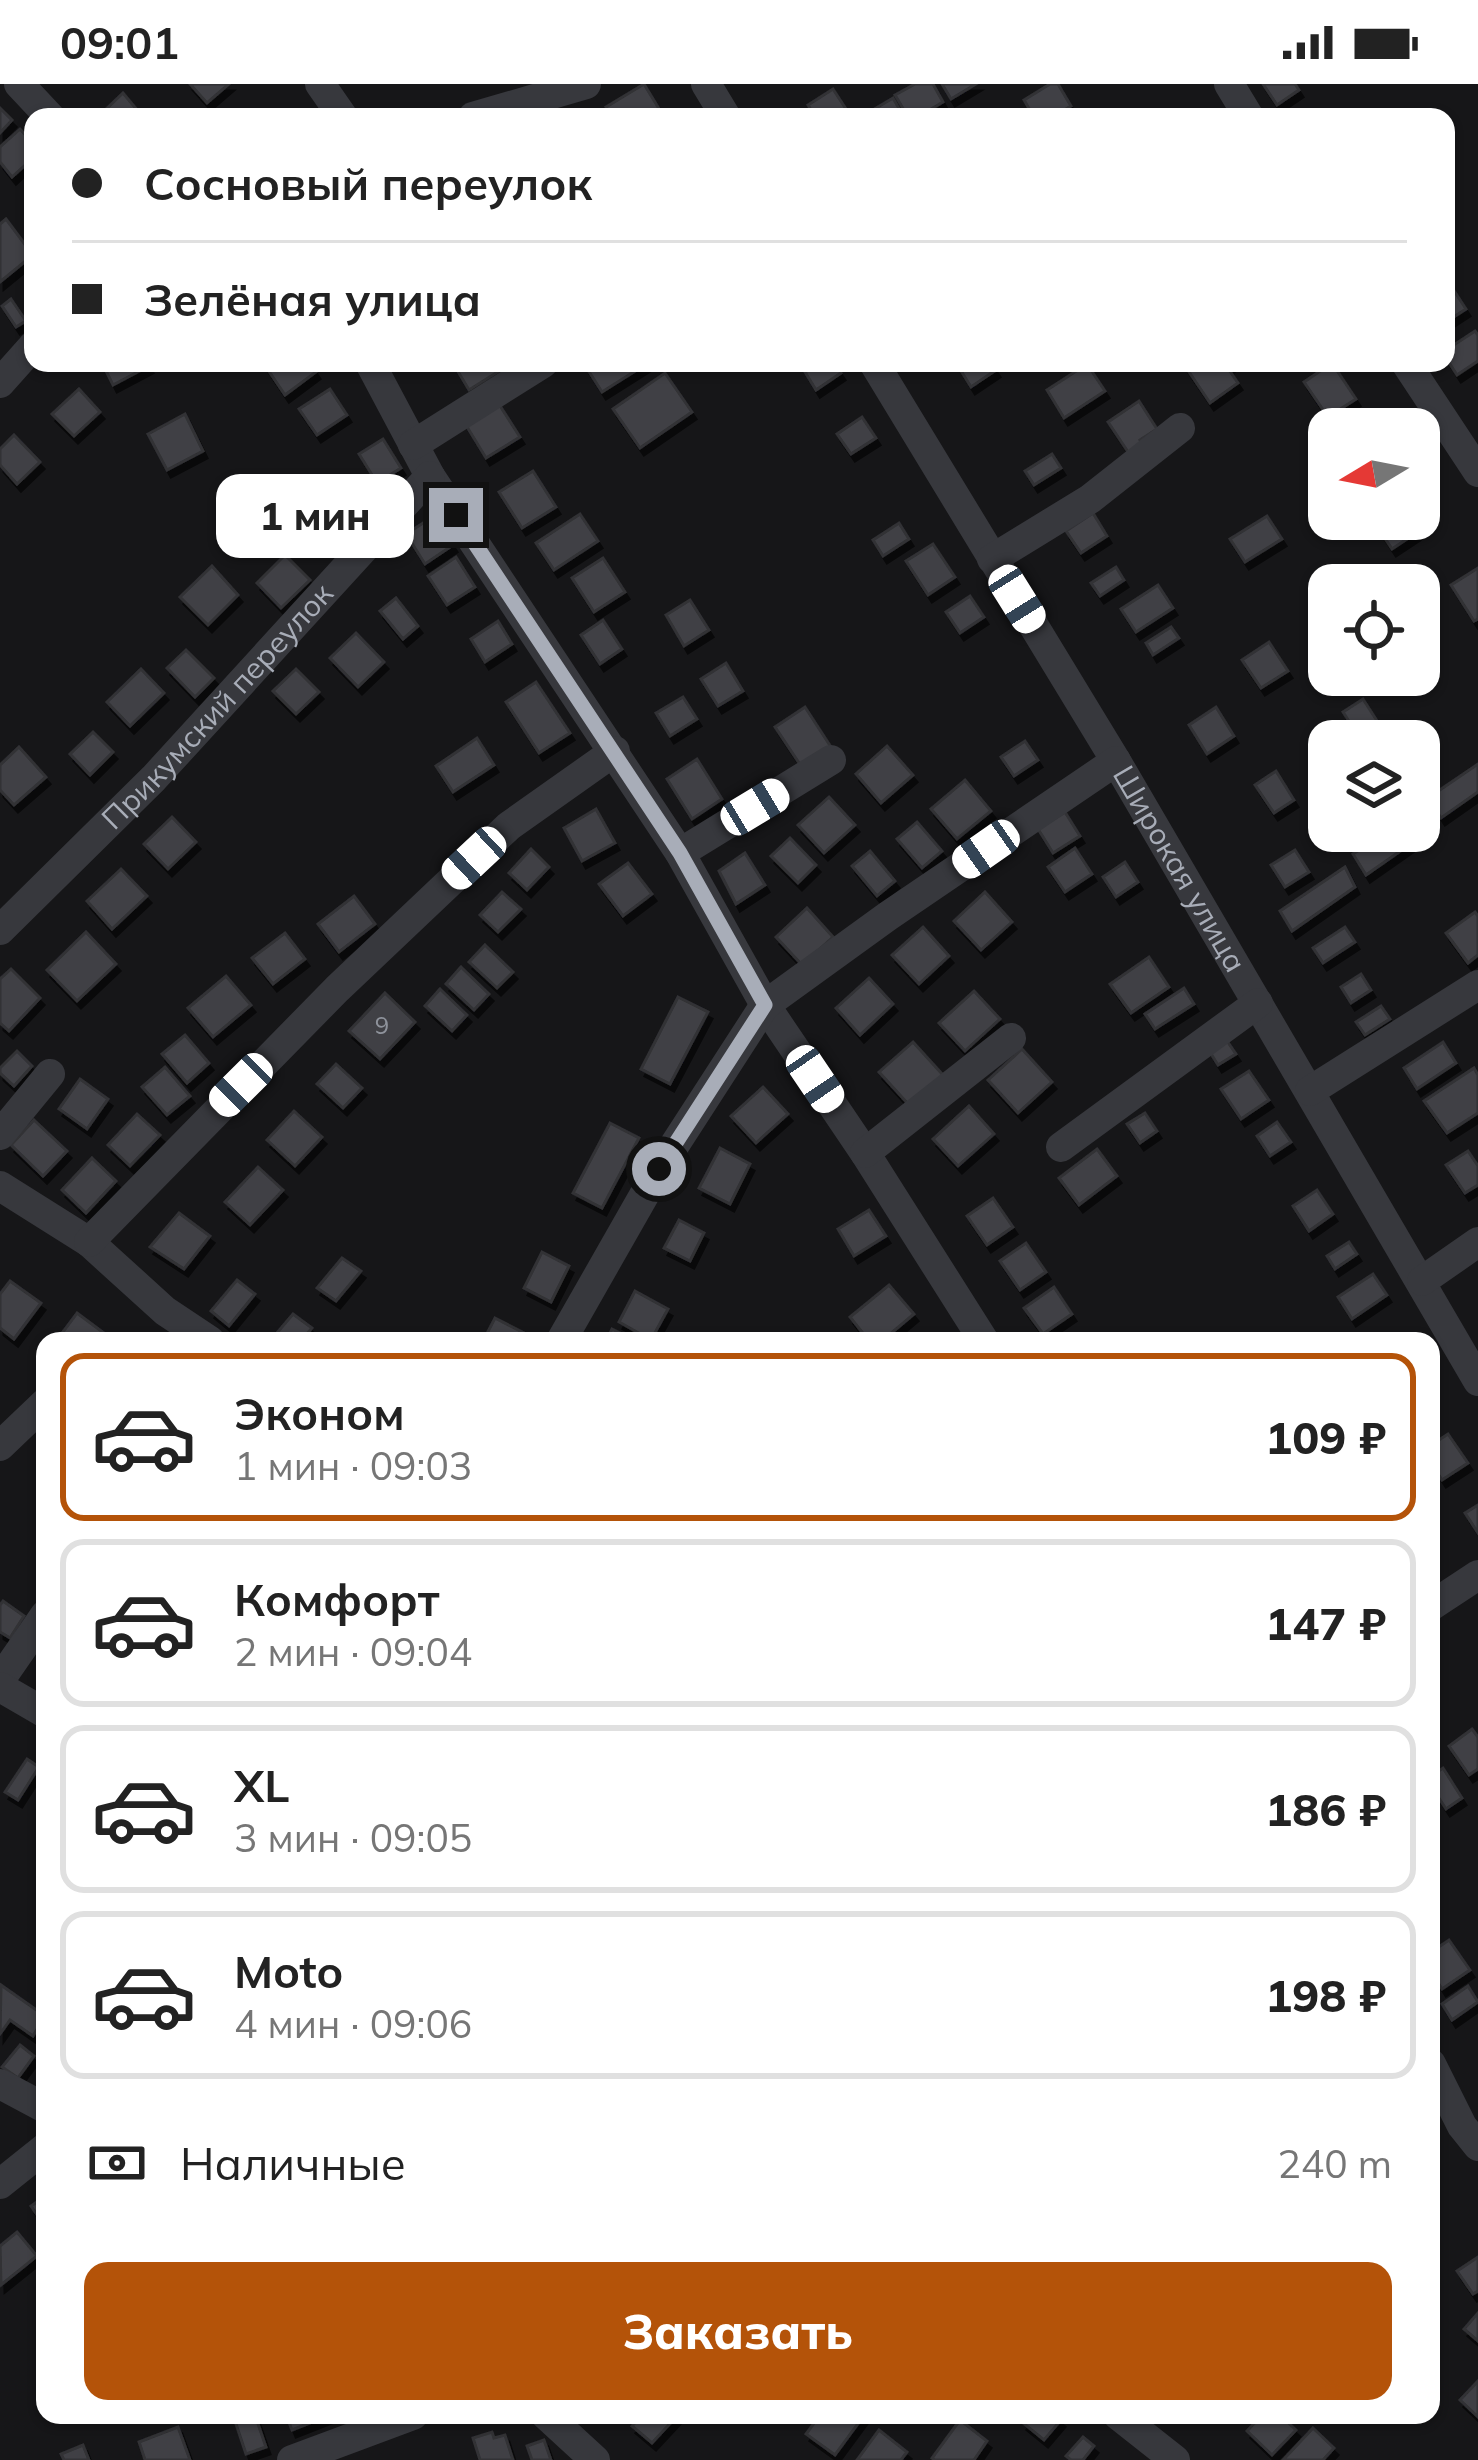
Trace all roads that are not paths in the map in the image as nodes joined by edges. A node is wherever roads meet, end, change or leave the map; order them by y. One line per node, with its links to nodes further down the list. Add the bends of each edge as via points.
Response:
1 (19, 84): 3 (street)
2 (586, 84): 4 (street)
3 (42, 108)
4 (504, 108)
5 (24, 356): 10 (street)
6 (375, 372): 12 (street)
7 (529, 372): 12 (street)
8 (879, 372): 15 (street, Широкая улица)
9 (1412, 372): 13 (street)
10 (0, 383)
11 (1180, 428): 15 (street, via 1090,499)
12 (413, 445): 14 (street)
13 (1478, 472)
14 (430, 476): 16 (street); 20 (street, Прикумский переулок, via 154,778)
15 (992, 559): 18 (street, Широкая улица)
16 (615, 751): 19 (street); 32 (street, via 508,826)
17 (831, 760): 19 (street)
18 (1115, 760): 22 (street, Широкая улица); 23 (street)
19 (680, 853): 23 (street)
20 (0, 930)
21 (1478, 985): 26 (street)
22 (1258, 1003): 26 (street, Широкая улица); 28 (street)
23 (765, 1005): 29 (street); 35 (street)
24 (1011, 1038): 29 (street)
25 (50, 1074): 27 (street)
26 (1310, 1090): 33 (street, Широкая улица)
27 (0, 1135)
28 (1061, 1147)
29 (865, 1153): 36 (street)
30 (0, 1186): 32 (street)
31 (1478, 1242): 33 (street)
32 (89, 1243): 34 (street)
33 (1422, 1281): 37 (street, Широкая улица)
34 (196, 1332)
35 (566, 1332)
36 (978, 1332)
37 (1478, 1381)
38 (36, 1412): 39 (street)
39 (0, 1446)
40 (1478, 1575): 41 (street)
41 (1440, 1600)
42 (36, 1629): 43 (street)
43 (0, 1683): 44 (street)
44 (36, 1707)
45 (1440, 2078): 48 (street)
46 (0, 2084): 47 (street)
47 (36, 2103)
48 (1473, 2130)
49 (36, 2154): 50 (street)
50 (0, 2184)
51 (389, 2424): 54 (street)
52 (556, 2424): 55 (street)
53 (1129, 2424): 56 (street)
54 (292, 2460)
55 (596, 2460)
56 (1175, 2460)

